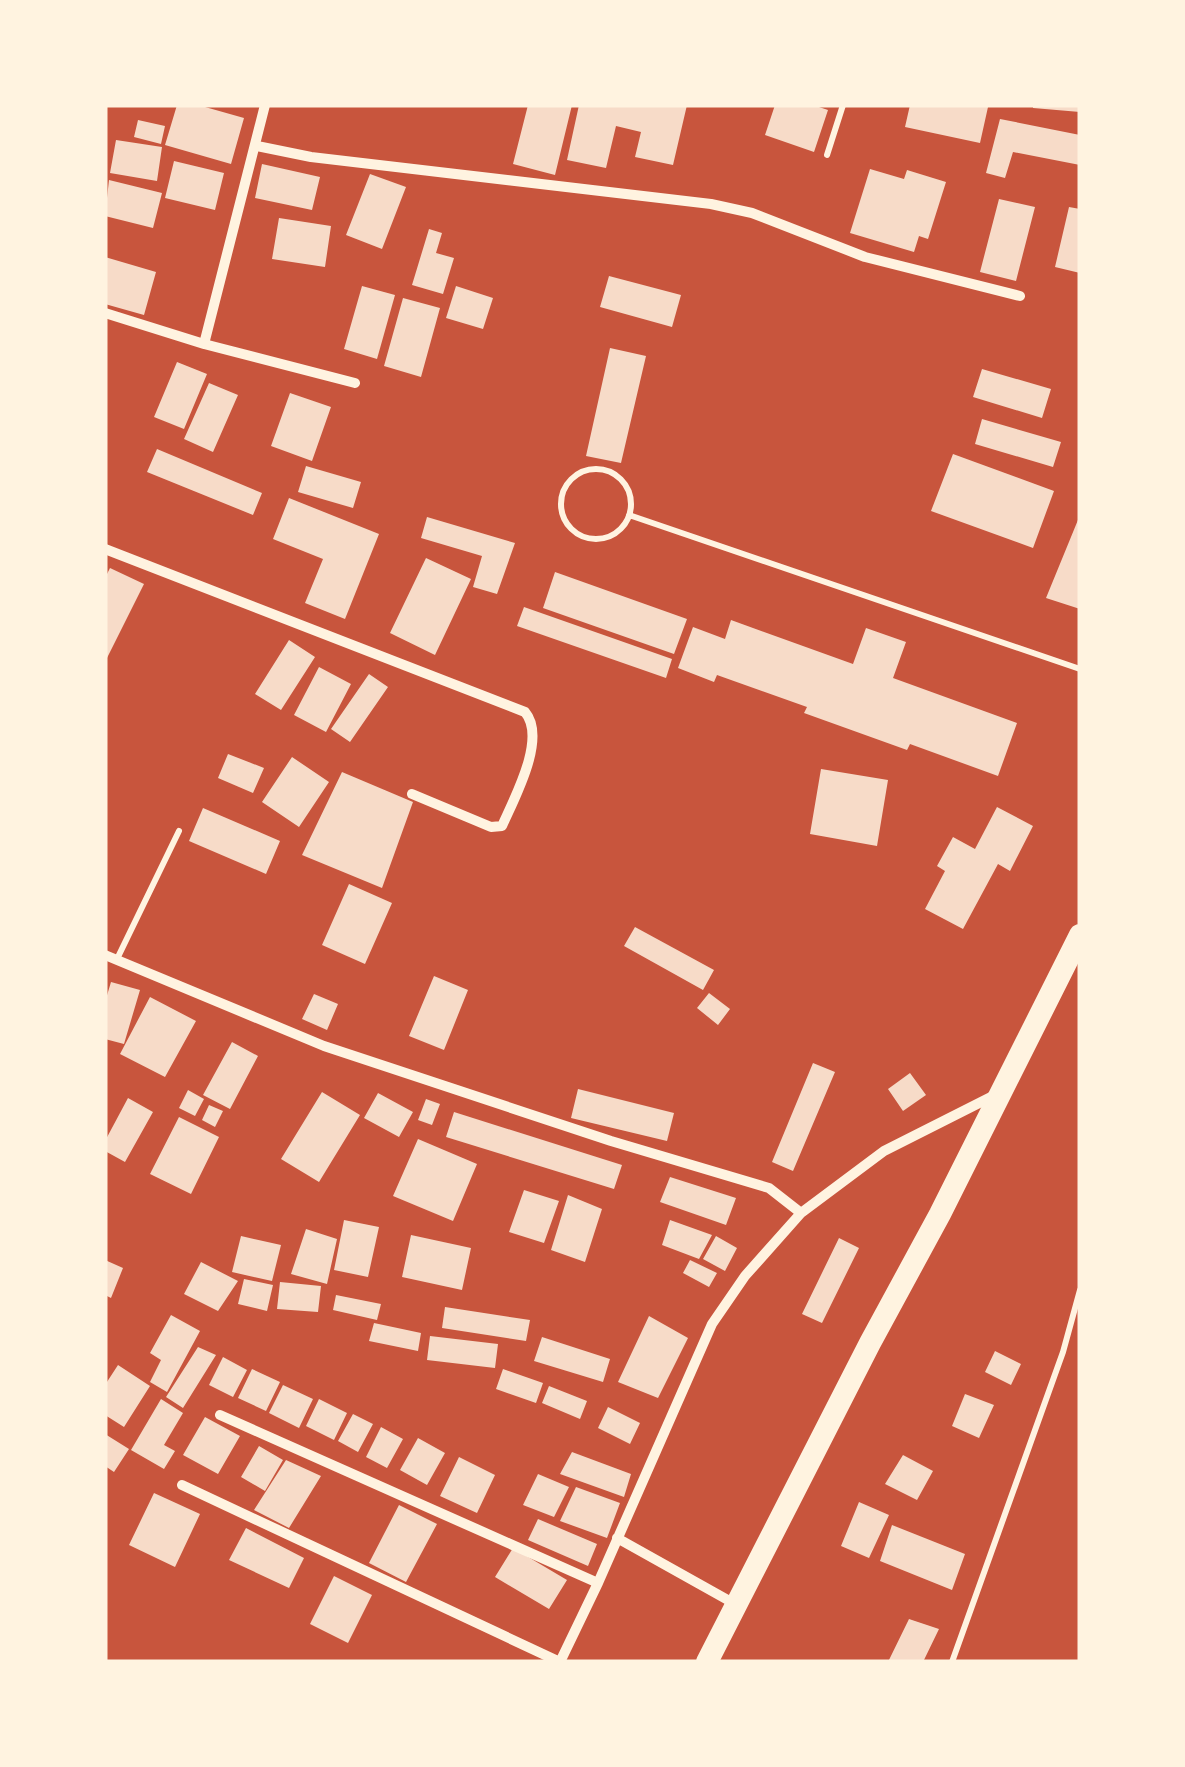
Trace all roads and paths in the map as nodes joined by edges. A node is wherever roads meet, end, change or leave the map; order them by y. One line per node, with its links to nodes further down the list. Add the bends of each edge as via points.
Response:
1 (265, 105): 3 (street)
2 (843, 105): 4 (lane)
3 (256, 146): 5 (street, via 711,204 752,213 865,258); 7 (street)
4 (827, 155)
5 (1020, 296)
6 (105, 313): 7 (street)
7 (204, 344): 8 (street)
8 (355, 384)
9 (629, 515): 9 (lane, via 615,534 580,535 566,521 563,492 582,472 608,471 628,489); 11 (lane)
10 (105, 549): 12 (street, via 525,712 533,722 529,758 502,826)
11 (1080, 669)
12 (412, 794)
13 (180, 830): 15 (lane)
14 (1080, 935): 16 (highway)
15 (111, 957): 17 (street, via 324,1046 769,1188)
16 (1000, 1092): 17 (street, via 884,1151); 23 (highway)
17 (801, 1213): 21 (street, via 712,1324)
18 (1080, 1290): 26 (lane)
19 (220, 1414): 22 (street)
20 (182, 1485): 24 (street)
21 (617, 1538): 22 (street); 23 (street)
22 (598, 1583): 24 (street)
23 (735, 1604): 25 (highway)
24 (560, 1662)
25 (707, 1662)
26 (952, 1662)

